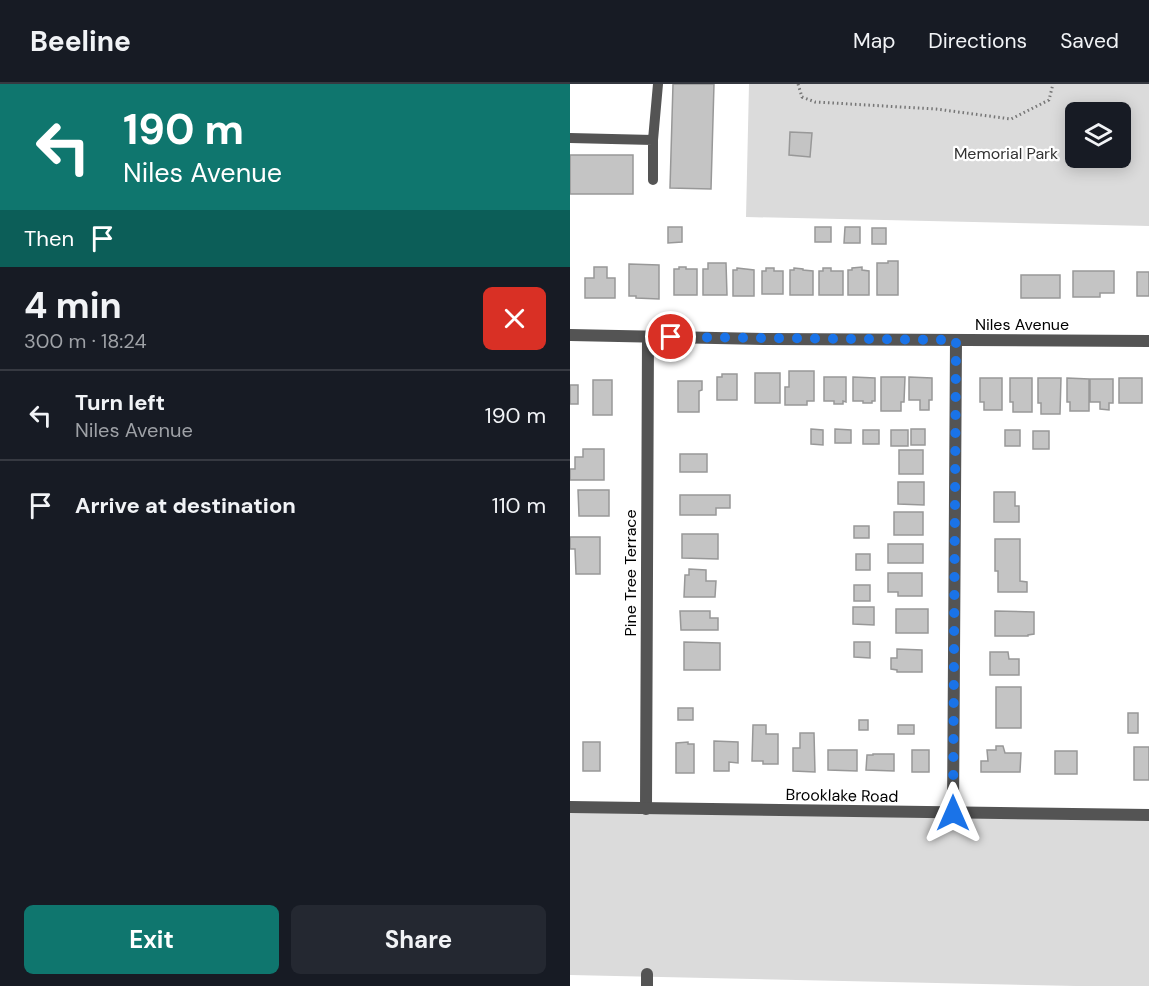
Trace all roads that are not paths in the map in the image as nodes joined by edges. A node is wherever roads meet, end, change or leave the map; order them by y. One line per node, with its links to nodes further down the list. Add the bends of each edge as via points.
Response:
1 (658, 84): 3 (lane)
2 (570, 138): 3 (lane)
3 (653, 140): 4 (lane)
4 (653, 180)
5 (570, 335): 6 (street, Niles Avenue)
6 (648, 337): 7 (street, Niles Avenue); 10 (street, Pine Tree Terrace)
7 (956, 340): 8 (street, Niles Avenue); 11 (street)
8 (1149, 341)
9 (570, 807): 10 (street, Brooklake Road)
10 (646, 809): 11 (street, Brooklake Road)
11 (953, 813): 12 (street, Brooklake Road)
12 (1149, 815)

